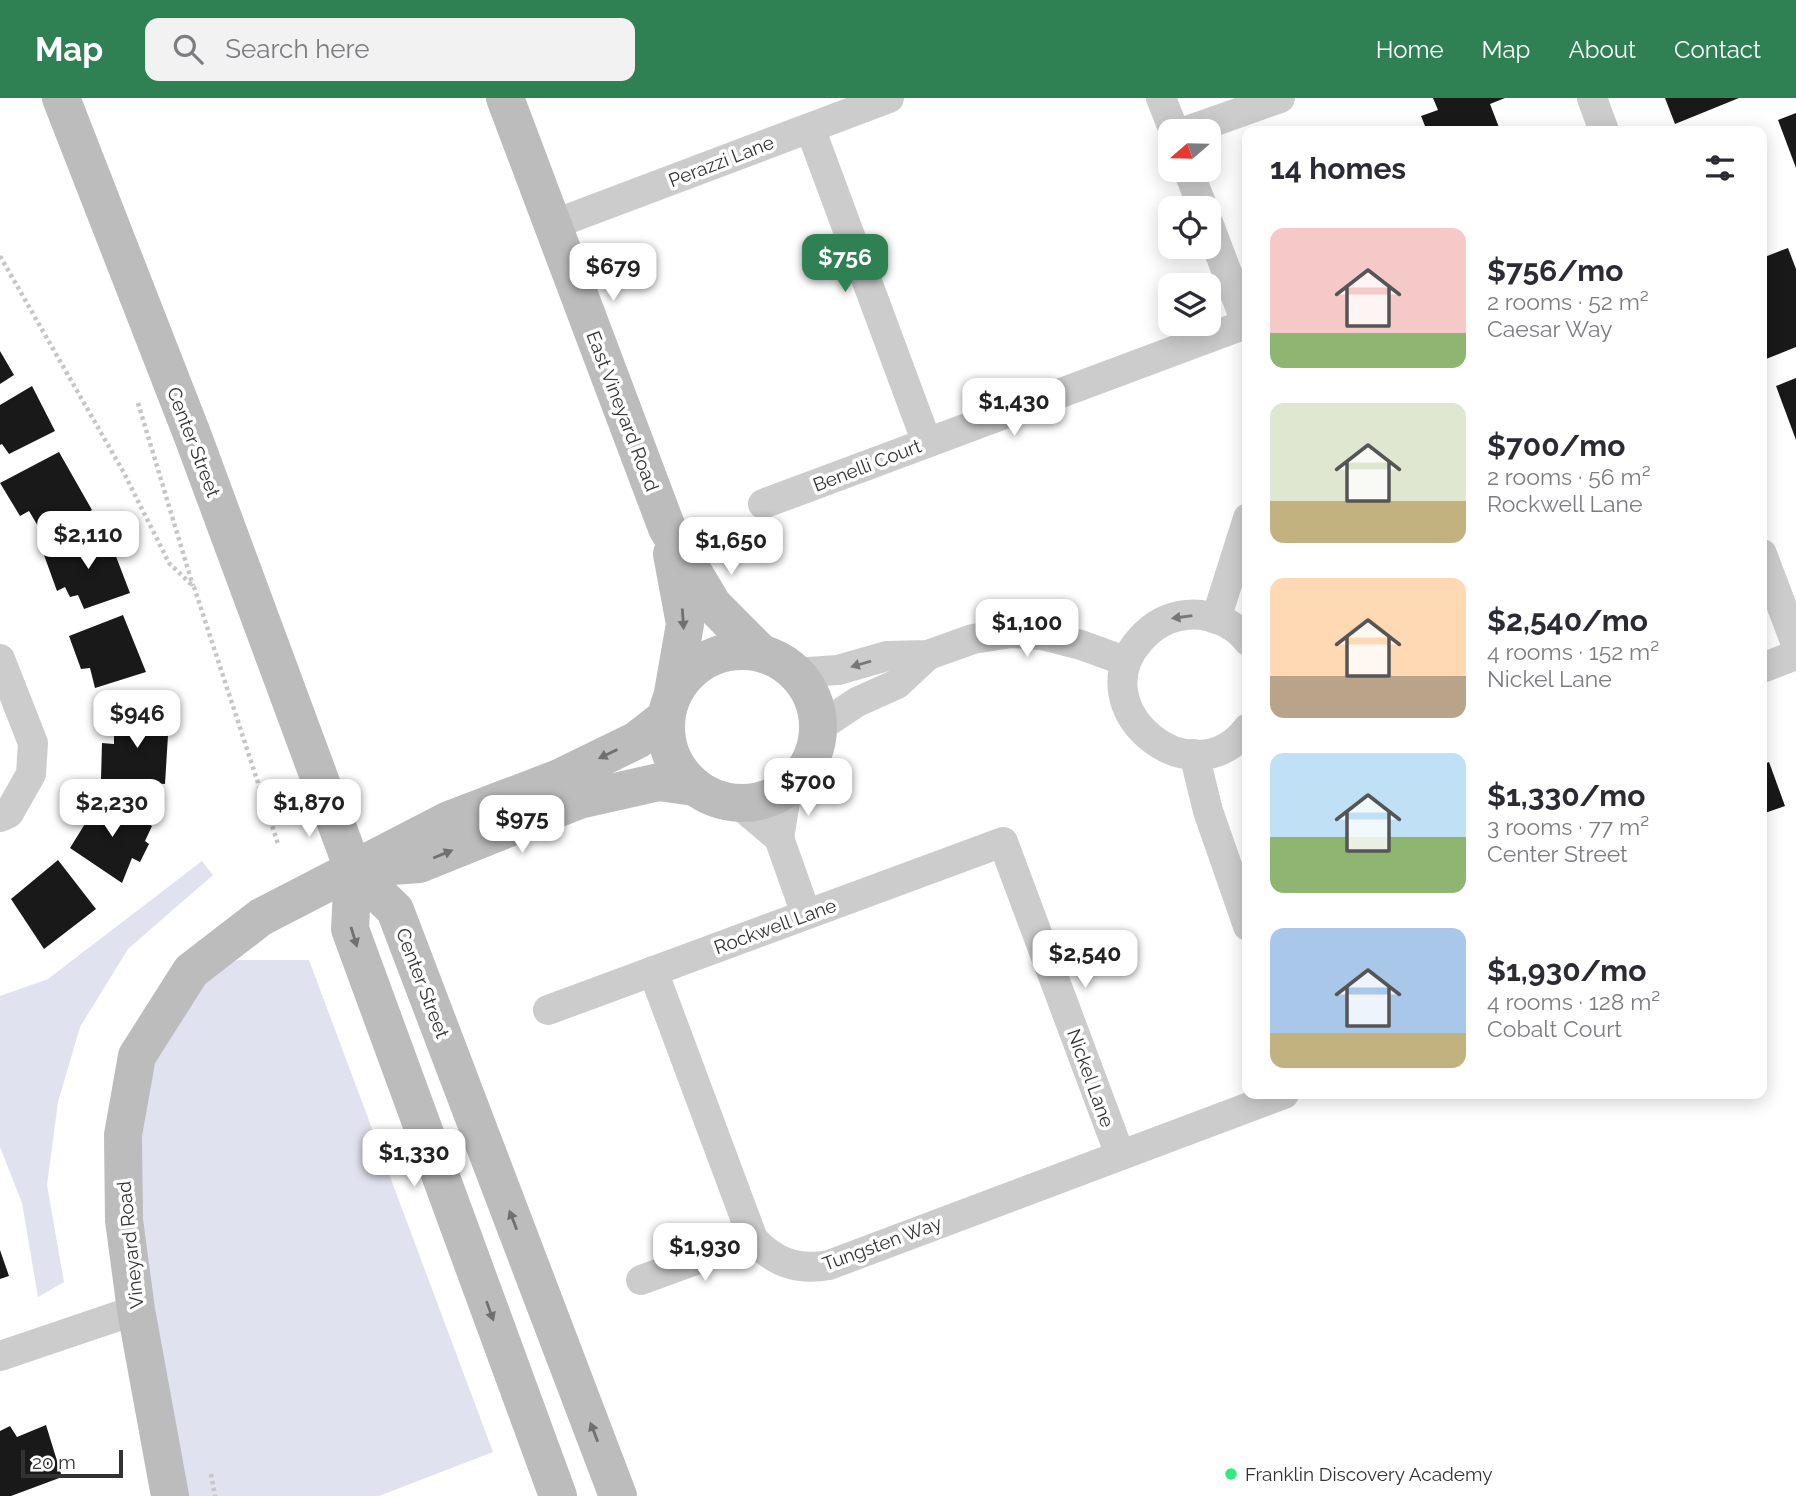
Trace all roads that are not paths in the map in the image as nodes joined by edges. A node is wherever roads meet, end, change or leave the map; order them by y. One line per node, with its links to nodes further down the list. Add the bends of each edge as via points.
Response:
1 (61, 98): 40 (street, Center Street, via 192,434)
2 (505, 98): 11 (street, East Vineyard Road)
3 (889, 98): 10 (street, Perazzi Lane)
4 (1161, 98): 7 (street)
5 (1280, 98): 8 (street)
6 (1592, 98): 9 (street)
7 (1169, 119)
8 (1221, 119)
9 (1602, 126)
10 (810, 128): 11 (street, Perazzi Lane); 15 (street)
11 (552, 225): 17 (street, East Vineyard Road)
12 (1221, 257): 13 (street)
13 (1242, 313)
14 (1242, 328): 15 (street, Benelli Court)
15 (927, 443): 16 (street, Benelli Court)
16 (763, 504)
17 (667, 528): 23 (street, East Vineyard Road, via 713,605); 30 (street, East Vineyard Road, one-way to 30, via 685,624)
18 (1242, 537): 20 (street)
19 (1767, 567): 22 (street)
20 (1216, 619): 21 (street); 27 (street, one-way to 27, via 1187,615 1167,619 1149,630)
21 (1242, 636)
22 (1796, 645)
23 (761, 653): 29 (street); 30 (street, via 735,651 710,657 688,672)
24 (928, 655): 27 (street, via 972,639 1011,633 1042,635); 29 (street, one-way to 29, via 887,656 838,670); 31 (street, via 897,684 857,702)
25 (1796, 655): 28 (street)
26 (0, 659): 37 (street, via 33,743 31,774 9,813)
27 (1125, 661): 33 (street, via 1127,706 1136,725 1169,750)
28 (1767, 666)
29 (793, 673): 31 (street, via 814,704)
30 (669, 705): 34 (street, via 667,744 676,768); 40 (street, Vineyard Road, one-way to 40, via 637,740 449,820)
31 (818, 728): 35 (street, via 814,752 803,774)
32 (1242, 733): 33 (street, via 1229,745)
33 (1194, 754): 41 (street, via 1208,811)
34 (694, 787): 36 (street, via 715,799); 40 (street, one-way to 34, via 419,864 579,800 659,782)
35 (787, 789): 36 (street, via 763,801); 38 (street)
36 (739, 804): 38 (street)
37 (0, 817)
38 (779, 838): 42 (street)
39 (1003, 842): 42 (street, Rockwell Lane); 46 (street, Nickel Lane)
40 (353, 869): 49 (street, Vineyard Road, via 261,917 191,971 137,1056 123,1135 124,1220); 52 (street, one-way to 52, via 350,929); 53 (street, Center Street, one-way to 40, via 395,910)
41 (1242, 909)
42 (806, 914): 43 (street, Rockwell Lane)
43 (653, 971): 44 (street, Rockwell Lane); 47 (street)
44 (548, 1010)
45 (1270, 1099): 46 (street, Tungsten Way)
46 (1119, 1155): 47 (street, Tungsten Way, via 829,1265 787,1264)
47 (753, 1239): 48 (street)
48 (641, 1280)
49 (136, 1310): 50 (street); 51 (street, Vineyard Road)
50 (0, 1356)
51 (170, 1496)
52 (558, 1496)
53 (618, 1496)

